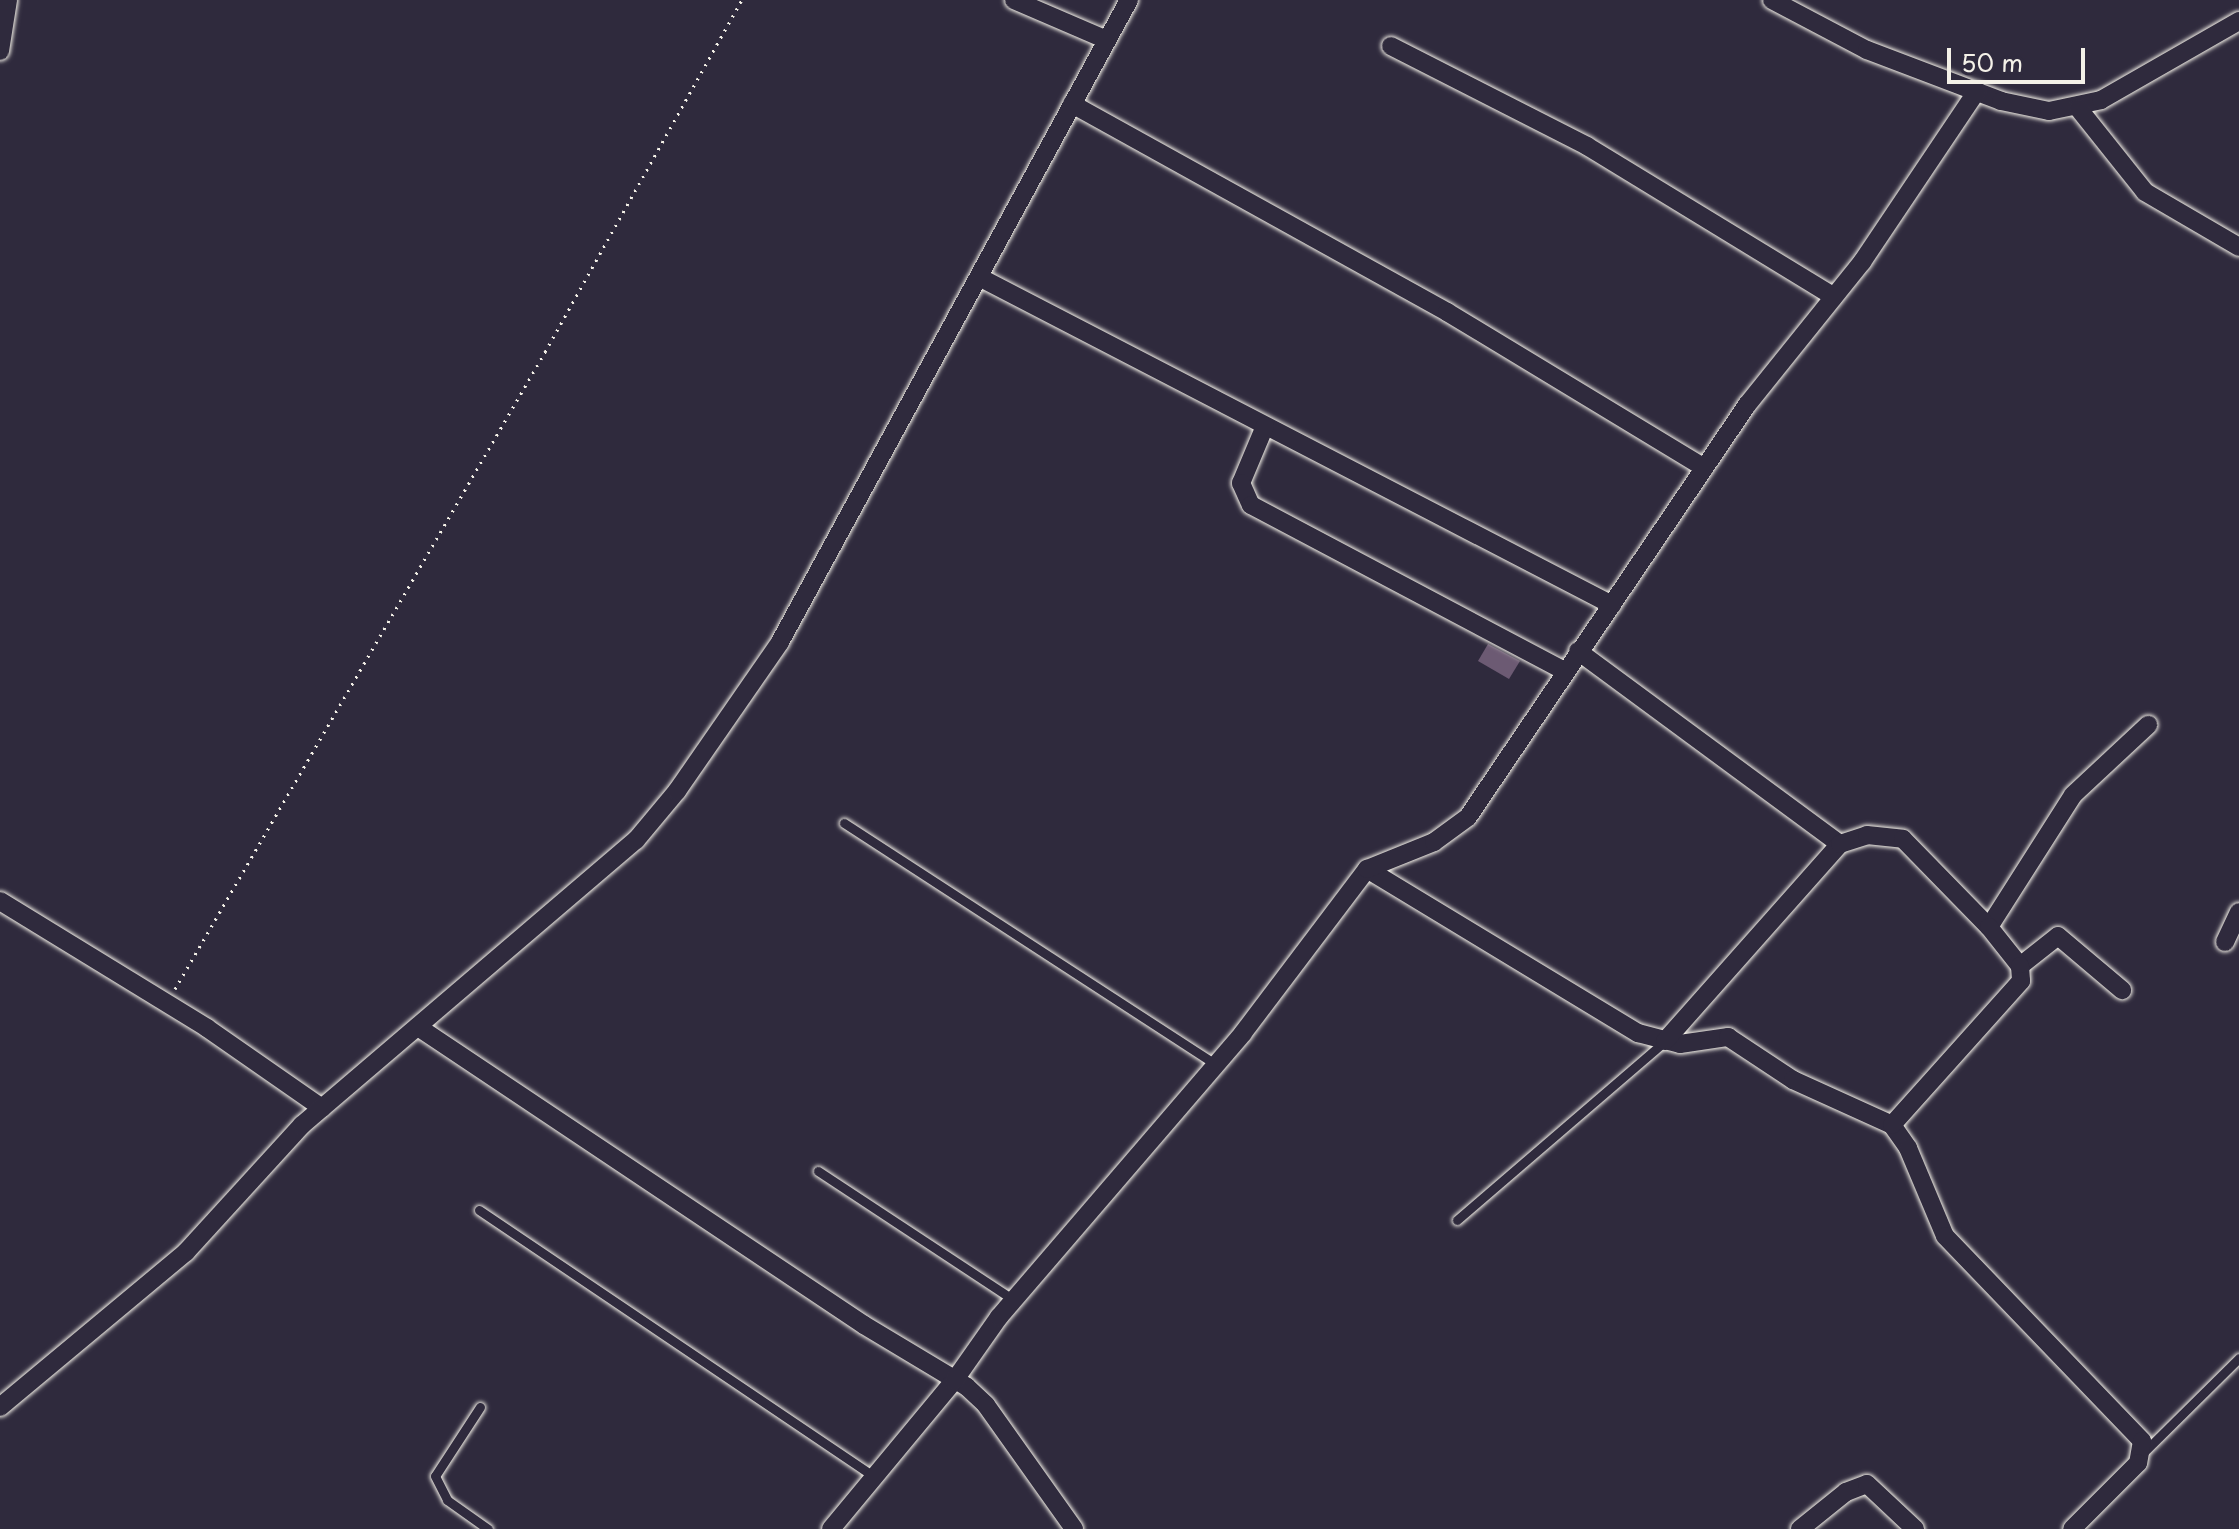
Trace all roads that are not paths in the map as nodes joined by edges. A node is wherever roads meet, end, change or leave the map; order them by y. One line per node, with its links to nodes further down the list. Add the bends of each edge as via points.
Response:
1 (8, 0): 8 (street)
2 (1014, 0): 6 (street)
3 (1129, 0): 6 (street)
4 (1772, 0): 9 (street, via 1867,50)
5 (2239, 21): 11 (street)
6 (1107, 40): 10 (street)
7 (1391, 46): 14 (street, via 1587,146)
8 (0, 51)
9 (1977, 91): 11 (street, via 2029,109); 14 (street)
10 (1072, 104): 13 (street); 16 (street, via 1447,312)
11 (2078, 108): 12 (street, via 2145,192)
12 (2239, 247)
13 (979, 277): 15 (street); 30 (street, via 780,642 677,791 636,840)
14 (1834, 297): 16 (street, via 1747,405)
15 (1265, 426): 17 (street); 19 (street, via 1241,483 1251,505)
16 (1705, 468): 17 (street)
17 (1612, 605): 18 (street)
18 (1578, 651): 19 (street); 22 (street)
19 (1564, 671): 23 (street, via 1468,817 1434,842)
20 (2148, 725): 26 (street, via 2073,795)
21 (844, 823): 32 (lane)
22 (1840, 844): 26 (street, via 1867,835 1903,839); 31 (street)
23 (1367, 869): 31 (street, via 1638,1033); 32 (street)
24 (0, 901): 33 (street, via 167,1003)
25 (2239, 912): 27 (street)
26 (1989, 927): 28 (street)
27 (2225, 942)
28 (2020, 966): 29 (street, via 2058,936); 34 (street, via 2017,989)
29 (2122, 990)
30 (418, 1027): 33 (street); 40 (street)
31 (1665, 1041): 34 (street, via 1728,1037 1793,1080); 37 (lane)
32 (1216, 1065): 38 (street)
33 (322, 1108): 41 (street, via 186,1252)
34 (1892, 1125): 43 (street, via 1908,1148 1945,1236 2133,1431 2142,1441)
35 (818, 1171): 38 (lane)
36 (479, 1210): 44 (lane)
37 (1457, 1220)
38 (1014, 1300): 40 (street)
39 (2239, 1358): 43 (lane)
40 (954, 1381): 44 (street); 47 (street, via 986,1405)
41 (0, 1407)
42 (480, 1407): 45 (lane, via 435,1476 447,1500)
43 (2143, 1453): 50 (street)
44 (874, 1476): 46 (street)
45 (488, 1529)
46 (831, 1529)
47 (1074, 1529)
48 (1800, 1529): 49 (street, via 1846,1492 1867,1484)
49 (1915, 1529)
50 (2072, 1529)

